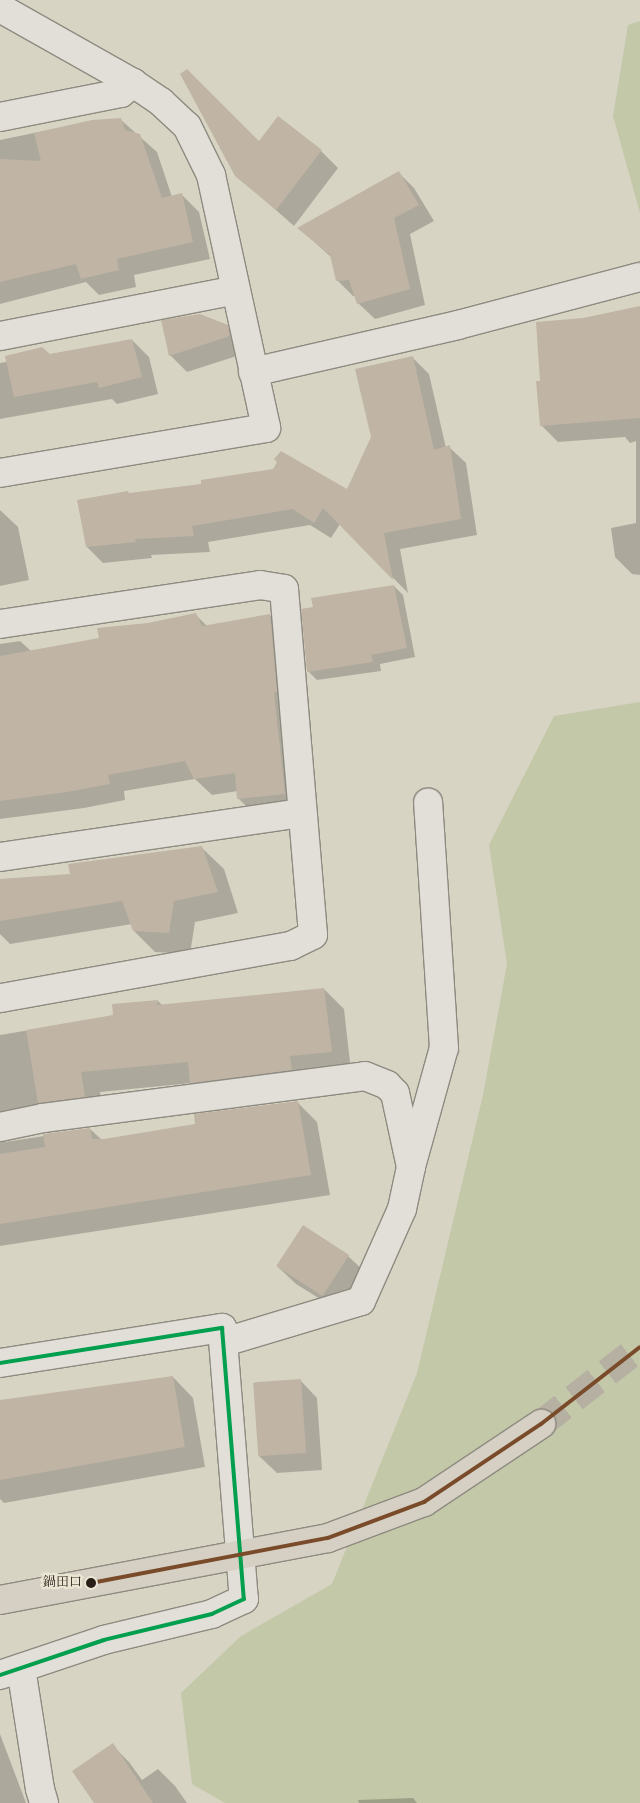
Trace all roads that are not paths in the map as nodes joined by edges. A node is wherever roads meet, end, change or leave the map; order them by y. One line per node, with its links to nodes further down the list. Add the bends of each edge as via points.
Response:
1 (0, 8): 2 (street)
2 (133, 83): 3 (street, via 121,93); 5 (street, via 161,102 187,126 211,175)
3 (0, 117)
4 (640, 277): 7 (street, via 458,325)
5 (236, 290): 6 (street); 7 (street)
6 (0, 336)
7 (253, 372): 8 (street, via 266,428)
8 (0, 473)
9 (0, 624): 11 (street, via 260,585 284,589)
10 (428, 802): 15 (street, via 444,1048)
11 (302, 812): 12 (street); 13 (street, via 313,934 290,946)
12 (0, 857)
13 (0, 998)
14 (0, 1126): 15 (street, via 365,1076 387,1085 395,1093)
15 (411, 1167): 16 (street, via 402,1210 361,1301)
16 (224, 1342): 17 (street, via 222,1328); 19 (street)
17 (0, 1363)
18 (541, 1424): 19 (highway, via 424,1502 328,1538)
19 (240, 1555): 20 (highway); 21 (street, via 244,1599 212,1614 104,1640)
20 (0, 1600)
21 (11, 1671): 22 (street)
22 (44, 1803)

